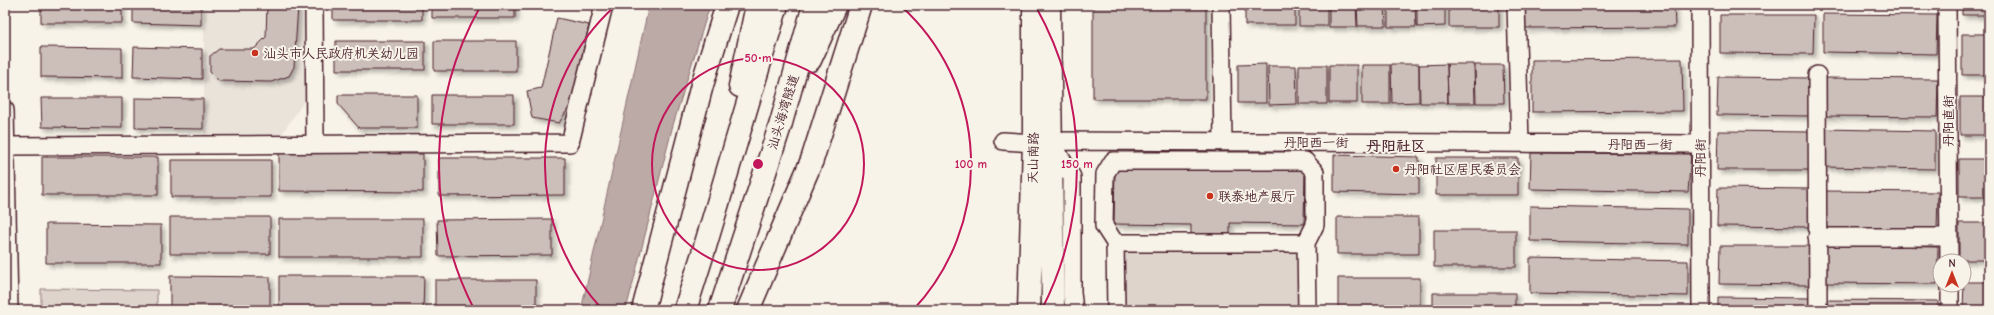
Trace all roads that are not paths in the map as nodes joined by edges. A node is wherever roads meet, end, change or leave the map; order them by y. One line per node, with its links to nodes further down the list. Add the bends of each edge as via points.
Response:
1 (314, 5): 22 (street)
2 (604, 5): 22 (street, via 570,143)
3 (727, 5): 35 (main road, via 702,85)
4 (757, 5): 29 (main road)
5 (778, 5): 29 (main road)
6 (814, 5): 17 (main road, 汕头海湾隧道)
7 (835, 5): 17 (main road)
8 (861, 5): 38 (main road, via 812,160)
9 (1034, 5): 19 (main road, 天山南路)
10 (1049, 5): 19 (main road, 天山南路)
11 (1221, 5): 20 (street)
12 (1516, 5): 21 (street)
13 (1700, 5): 23 (street, 丹阳街)
14 (1947, 5): 26 (street, 丹阳直街)
15 (1817, 75): 25 (street)
16 (5, 110): 24 (street)
17 (781, 123): 37 (main road, 汕头海湾隧道)
18 (1003, 141): 19 (street, 丹阳西一街)
19 (1043, 142): 20 (street, 丹阳西一街); 31 (main road, 天山南路); 33 (main road, 天山南路); 42 (street, via 1072,177)
20 (1223, 142): 21 (street, 丹阳西一街)
21 (1520, 143): 23 (street, 丹阳西一街)
22 (315, 144): 24 (street)
23 (1700, 144): 45 (street, 丹阳街)
24 (5, 146): 34 (street)
25 (1817, 237): 26 (street); 46 (street)
26 (1949, 237): 30 (street, 丹阳直街)
27 (1115, 243): 28 (street); 28 (street, via 1104,226 1105,174 1113,161 1305,162 1315,172 1315,225); 43 (street)
28 (1306, 243): 44 (street)
29 (704, 250): 36 (main road)
30 (1949, 253)
31 (1053, 288): 40 (main road, 天山南路); 41 (main road)
32 (1950, 293): 47 (street)
33 (1029, 300): 39 (main road, 天山南路)
34 (9, 310)
35 (643, 310)
36 (684, 310)
37 (720, 310)
38 (748, 310)
39 (1022, 310)
40 (1053, 310)
41 (1059, 310)
42 (1074, 310)
43 (1116, 310)
44 (1307, 310)
45 (1701, 310)
46 (1818, 310)
47 (1950, 310)

